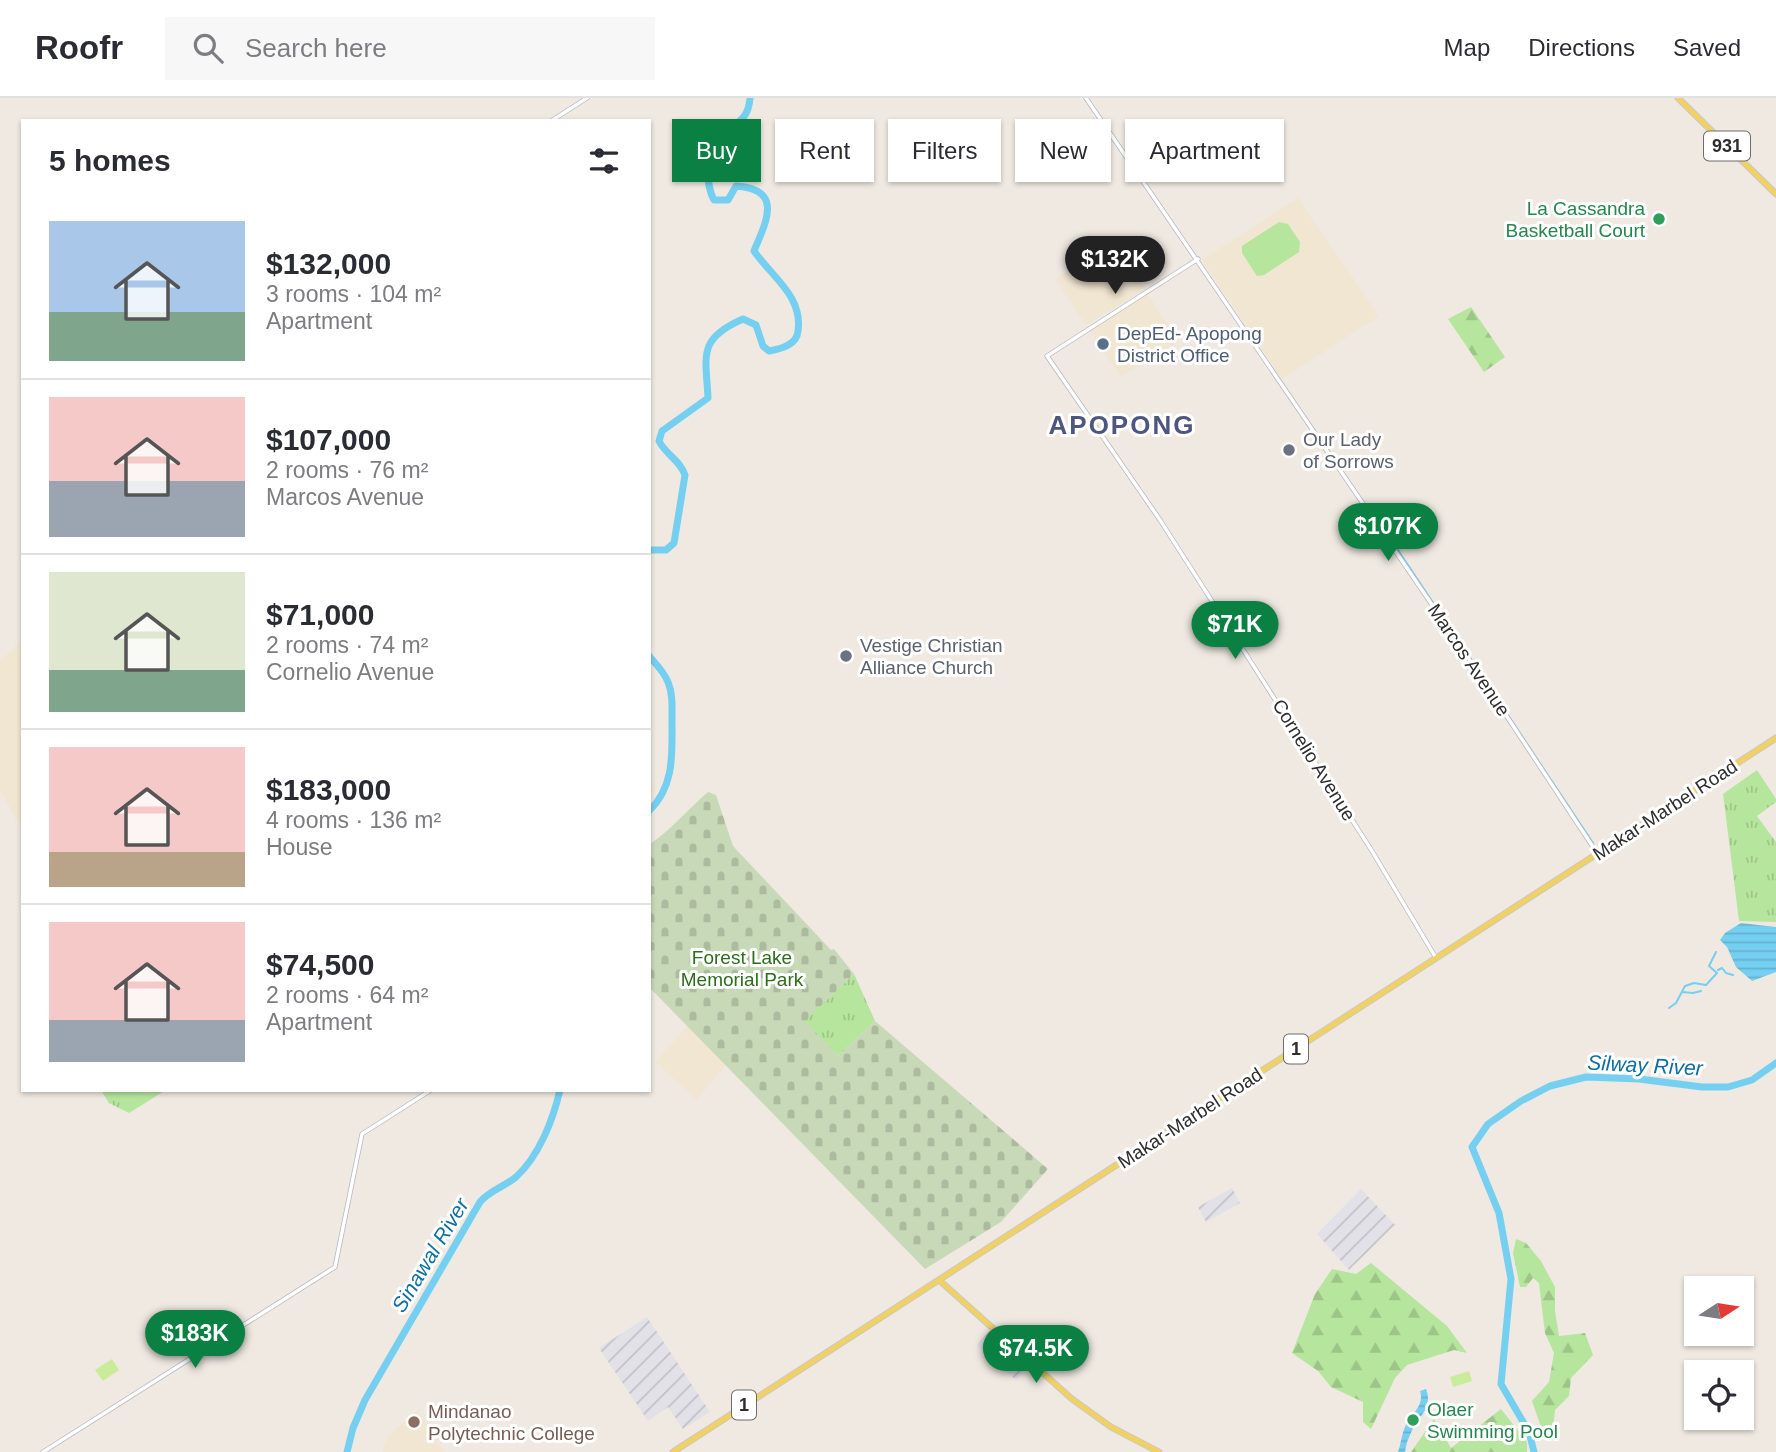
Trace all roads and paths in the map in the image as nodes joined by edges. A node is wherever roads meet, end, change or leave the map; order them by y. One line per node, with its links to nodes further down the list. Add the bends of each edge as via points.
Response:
1 (587, 98): 4 (street)
2 (1086, 98): 6 (street, Marcos Avenue)
3 (1678, 98): 5 (main road, 931)
4 (554, 119)
5 (1776, 194)
6 (1198, 260): 8 (street, Marcos Avenue); 9 (street, Cornelio Avenue, via 1047,356 1152,506 1373,851)
7 (1776, 738): 8 (main road, Makar-Marbel Road / 1)
8 (1597, 853): 9 (main road, Makar-Marbel Road / 1)
9 (1436, 958): 11 (main road, Makar-Marbel Road / 1)
10 (428, 1092): 12 (street, via 362,1134 335,1267)
11 (939, 1280): 13 (main road, Makar-Marbel Road / 1); 14 (main road, via 1072,1399)
12 (43, 1452)
13 (673, 1452)
14 (1158, 1452)

